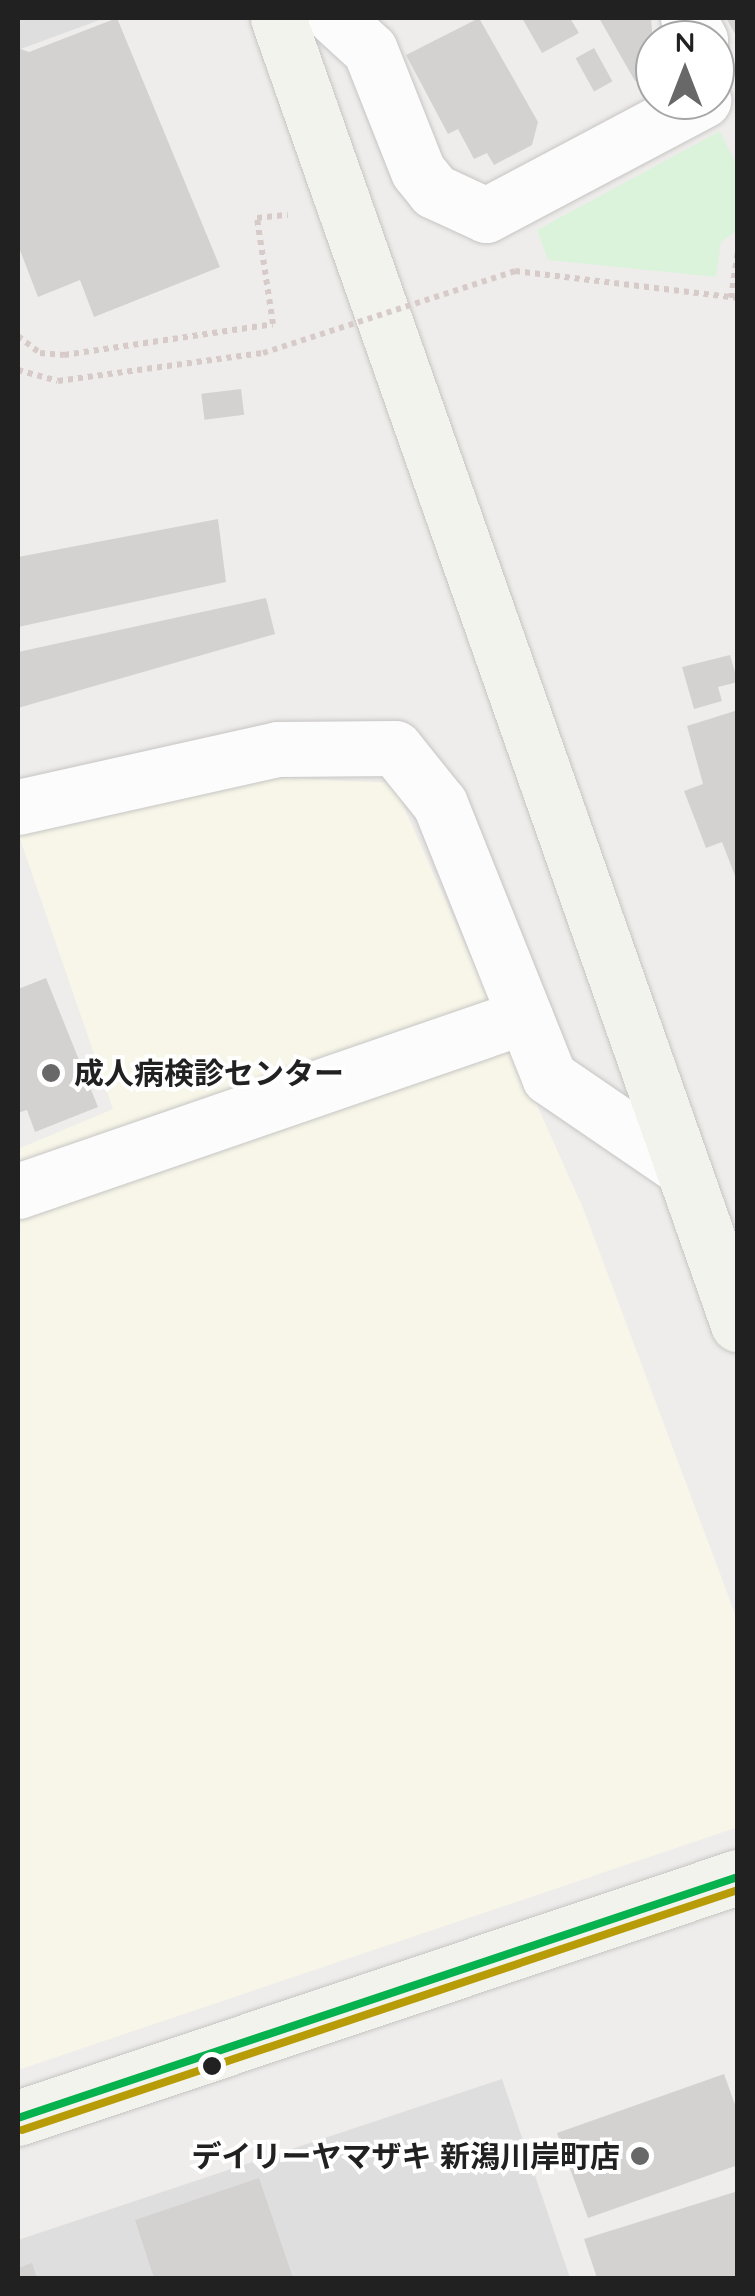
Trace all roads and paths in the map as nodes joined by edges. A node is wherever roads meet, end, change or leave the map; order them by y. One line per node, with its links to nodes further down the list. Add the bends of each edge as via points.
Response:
1 (336, 18): 3 (street, via 352,23 370,50 418,171 434,191 486,215)
2 (289, 19): 4 (street)
3 (665, 120)
4 (340, 196): 7 (path, via 257,218 273,324 64,355 40,354); 11 (street)
5 (738, 250): 6 (path)
6 (734, 298): 8 (path, bridge, via 515,271 263,354 58,381)
7 (18, 336)
8 (18, 370)
9 (18, 807): 10 (street, via 278,750 395,748 440,804)
10 (525, 1016): 11 (street, via 550,1077); 12 (street)
11 (681, 1167): 13 (street)
12 (18, 1191)
13 (738, 1324)
14 (738, 1877): 15 (street)
15 (18, 2118)

